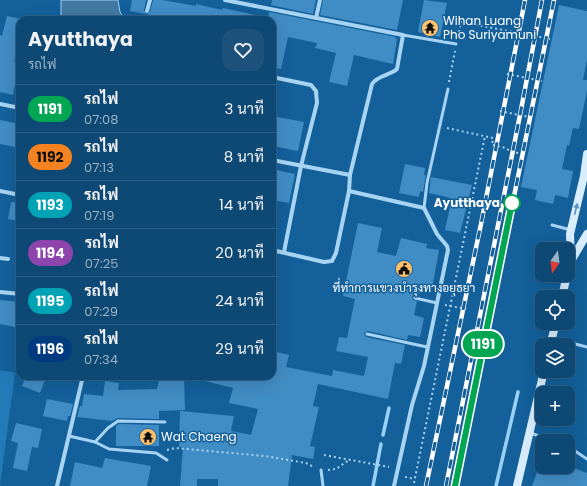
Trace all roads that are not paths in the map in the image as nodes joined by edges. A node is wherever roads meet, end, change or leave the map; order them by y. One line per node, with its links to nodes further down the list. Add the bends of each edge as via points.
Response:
1 (150, 0): 5 (street)
2 (225, 0): 4 (street)
3 (320, 0): 6 (street)
4 (236, 1): 6 (street)
5 (147, 11)
6 (316, 18): 7 (street)
7 (403, 34): 8 (lane); 16 (street, via 397,69 376,79 372,84)
8 (456, 44)
9 (276, 78): 15 (street, via 311,85 316,91 317,103)
10 (448, 89): 20 (lane)
11 (0, 104): 12 (street)
12 (16, 107)
13 (587, 154): 22 (main road, one-way to 13)
14 (276, 161): 15 (street)
15 (301, 166): 16 (street); 26 (street)
16 (350, 175): 18 (street)
17 (0, 191): 19 (street)
18 (349, 192): 20 (street); 26 (street, via 332,261 324,262)
19 (16, 194)
20 (424, 208): 33 (street, via 448,250)
21 (552, 226): 22 (lane)
22 (571, 230): 24 (main road)
23 (587, 234): 27 (main road)
24 (571, 242)
25 (276, 251): 26 (street)
26 (284, 252)
27 (575, 254)
28 (0, 258): 29 (street)
29 (8, 259)
30 (0, 292): 31 (street)
31 (16, 294)
32 (415, 298): 33 (lane)
33 (437, 303): 36 (street)
34 (367, 334): 36 (lane)
35 (575, 345): 37 (lane)
36 (427, 347): 51 (street)
37 (587, 347)
38 (542, 378): 41 (main road)
39 (82, 380): 43 (street)
40 (165, 422): 44 (lane, via 118,421)
41 (529, 432): 42 (lane); 52 (main road)
42 (535, 434)
43 (69, 436): 44 (lane); 49 (street)
44 (95, 442): 47 (lane, via 109,449 156,452)
45 (575, 451): 46 (lane)
46 (587, 459)
47 (168, 460)
48 (321, 470): 50 (lane)
49 (58, 486)
50 (323, 486)
51 (394, 486)
52 (517, 486)

